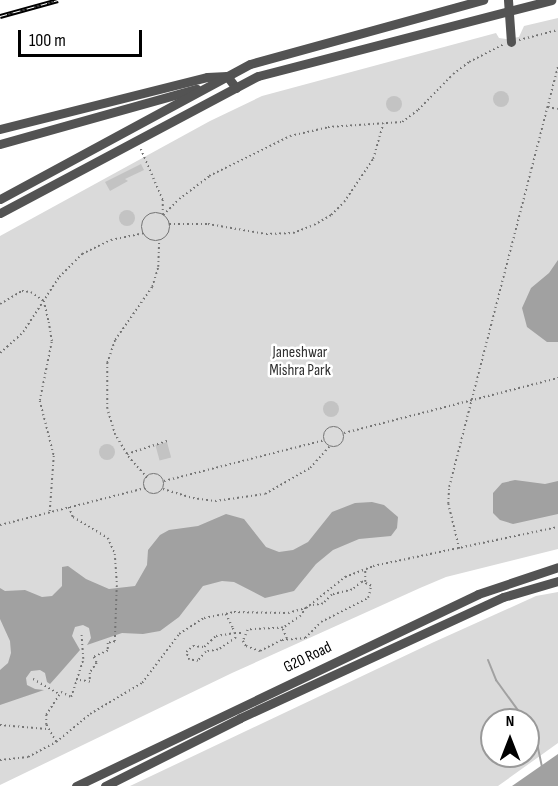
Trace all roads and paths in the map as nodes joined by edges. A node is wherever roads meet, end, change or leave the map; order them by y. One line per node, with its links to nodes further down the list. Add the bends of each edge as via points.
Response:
1 (483, 0): 8 (street, via 250,64)
2 (508, 0): 4 (street)
3 (551, 0): 4 (street)
4 (510, 11): 6 (street); 10 (street, via 258,76)
5 (558, 30): 6 (path)
6 (511, 42): 14 (path, via 469,62 402,122)
7 (558, 65): 12 (path)
8 (227, 76): 9 (street); 10 (street); 15 (street, via 183,82)
9 (208, 87): 11 (street); 17 (street); 18 (street)
10 (236, 88): 11 (street)
11 (216, 99): 16 (street)
12 (547, 106): 13 (path); 28 (path)
13 (558, 109)
14 (382, 123): 20 (path, via 328,127 290,136 209,176); 21 (path, via 374,159 344,202 314,225 293,233 266,234 208,224)
15 (0, 129)
16 (137, 140): 19 (street); 20 (path, via 163,200)
17 (0, 144)
18 (0, 199)
19 (0, 213)
20 (163, 215): 21 (path); 22 (path, via 148,216 142,225)
21 (169, 224): 23 (path, via 168,234)
22 (144, 233): 23 (path); 24 (path, via 111,240 82,254 59,277)
23 (159, 240): 33 (path, via 152,287 115,340 107,363 107,409 115,435)
24 (44, 301): 25 (path, via 22,291); 26 (path, via 23,332); 39 (path, via 52,342 40,401 54,456)
25 (0, 304)
26 (0, 353)
27 (558, 378): 28 (path)
28 (471, 401): 29 (path); 42 (path, via 449,487 448,504)
29 (344, 433): 30 (path, via 331,427 325,432); 32 (path, via 341,444)
30 (325, 440): 32 (path); 35 (path)
31 (167, 441): 33 (path)
32 (330, 446): 37 (path, via 310,468 265,494 215,501)
33 (127, 454): 34 (path)
34 (147, 478): 35 (path, via 157,474); 36 (path)
35 (164, 482): 37 (path)
36 (145, 488): 37 (path, via 154,494); 38 (path)
37 (163, 489)
38 (69, 507): 39 (path); 59 (path, via 74,517 108,538 115,554 117,586 115,642 108,643 108,651 94,657 98,663 90,673 90,682)
39 (50, 512): 40 (path)
40 (0, 525)
41 (558, 527): 42 (path)
42 (459, 549): 44 (path)
43 (558, 567): 47 (street, G20 Road)
44 (365, 569): 46 (path); 48 (path, via 332,586)
45 (558, 581): 49 (street, G20 Road)
46 (365, 583): 48 (path, via 332,595 323,604); 55 (path, via 371,586 368,598 321,622 305,638)
47 (478, 594): 49 (street); 65 (street, G20 Road)
48 (307, 607): 50 (path, via 279,615); 51 (path)
49 (481, 607): 66 (street, G20 Road, via 240,718)
50 (226, 614): 53 (path); 63 (path, via 193,623 179,634 142,683 90,714)
51 (283, 628): 54 (path); 55 (path)
52 (81, 633): 59 (path, via 84,651)
53 (235, 633): 54 (path); 56 (path, via 216,636); 57 (path, via 233,642)
54 (245, 633): 55 (path, via 243,640 252,650 267,649)
55 (288, 640)
56 (209, 644): 57 (path); 57 (path, via 188,649 187,657 198,661 206,652)
57 (213, 651)
58 (33, 679): 60 (path)
59 (76, 680): 60 (path, via 71,697)
60 (59, 694): 62 (path, via 46,715)
61 (0, 725): 62 (path)
62 (48, 729): 63 (path)
63 (56, 742): 64 (path, via 28,757)
64 (0, 760)
65 (76, 786)
66 (105, 786)

